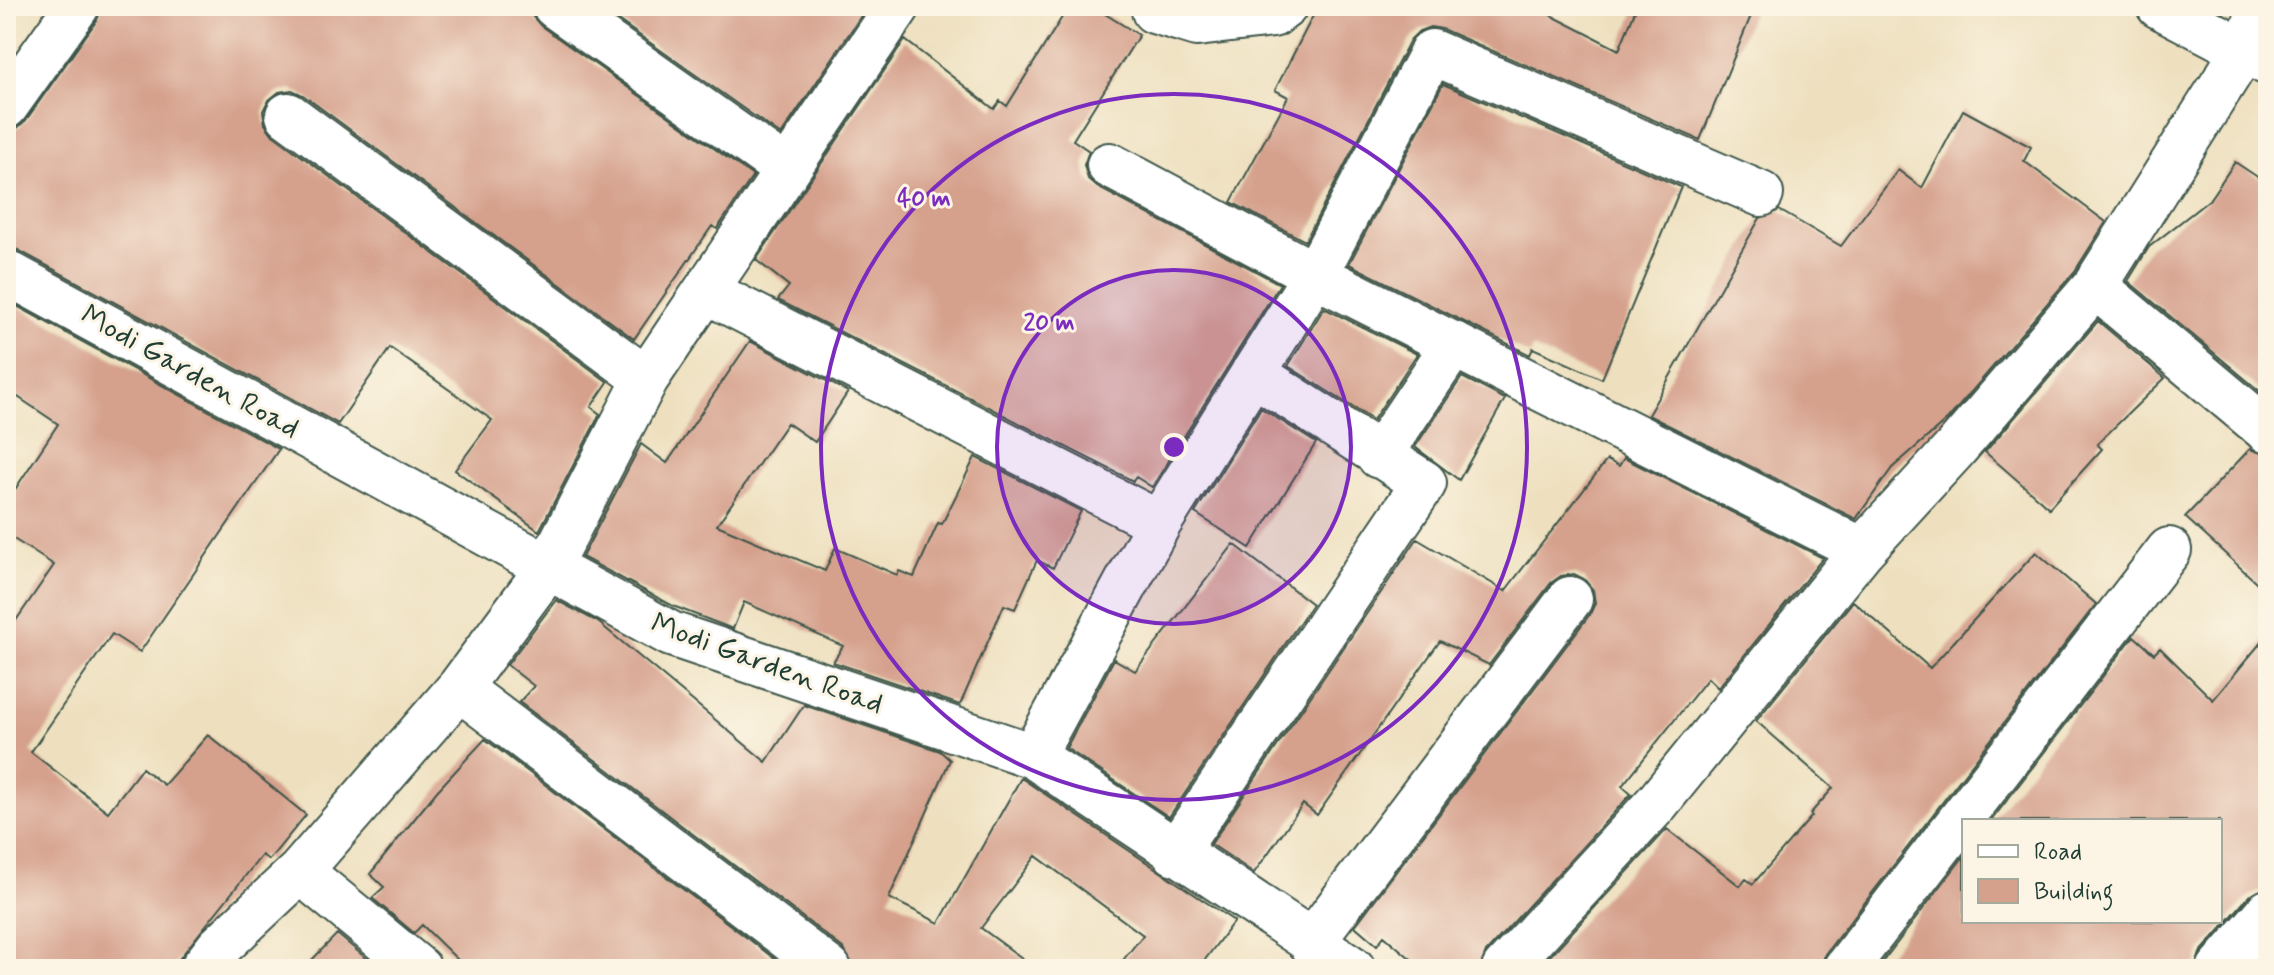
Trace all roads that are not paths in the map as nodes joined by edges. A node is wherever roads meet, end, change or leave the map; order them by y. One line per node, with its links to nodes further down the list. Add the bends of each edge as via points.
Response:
1 (77, 6): 9 (street)
2 (555, 6): 12 (street)
3 (898, 6): 12 (street)
4 (1285, 6): 7 (street, via 1273,15 1197,24)
5 (2159, 6): 8 (street)
6 (2262, 6): 8 (street)
7 (1148, 8)
8 (2256, 56): 16 (street)
9 (6, 106)
10 (288, 115): 20 (street)
11 (1109, 165): 15 (street)
12 (787, 170): 17 (street)
13 (1761, 194): 15 (street, via 1432,52)
14 (6, 272): 26 (street, Modi Garden Road)
15 (1315, 275): 18 (street); 19 (street)
16 (2095, 286): 21 (street); 24 (street)
17 (706, 291): 20 (street); 23 (street)
18 (1454, 344): 22 (street); 24 (street)
19 (1253, 373): 22 (street); 23 (street)
20 (646, 379): 26 (street)
21 (2268, 431)
22 (1379, 456): 30 (street, via 1424,483)
23 (1159, 523): 29 (street)
24 (1862, 550): 38 (street, via 1657,803)
25 (2169, 550): 39 (street)
26 (548, 568): 28 (street); 29 (street, Modi Garden Road, via 671,634)
27 (1570, 599): 33 (street)
28 (459, 688): 31 (street); 36 (street)
29 (1033, 756): 30 (street, Modi Garden Road)
30 (1175, 853): 33 (street, Modi Garden Road)
31 (300, 871): 34 (street); 35 (street)
32 (2268, 912): 40 (street)
33 (1311, 943): 37 (street, Modi Garden Road)
34 (202, 969)
35 (419, 969)
36 (829, 969)
37 (1353, 969)
38 (1504, 969)
39 (1845, 969)
40 (2219, 969)

